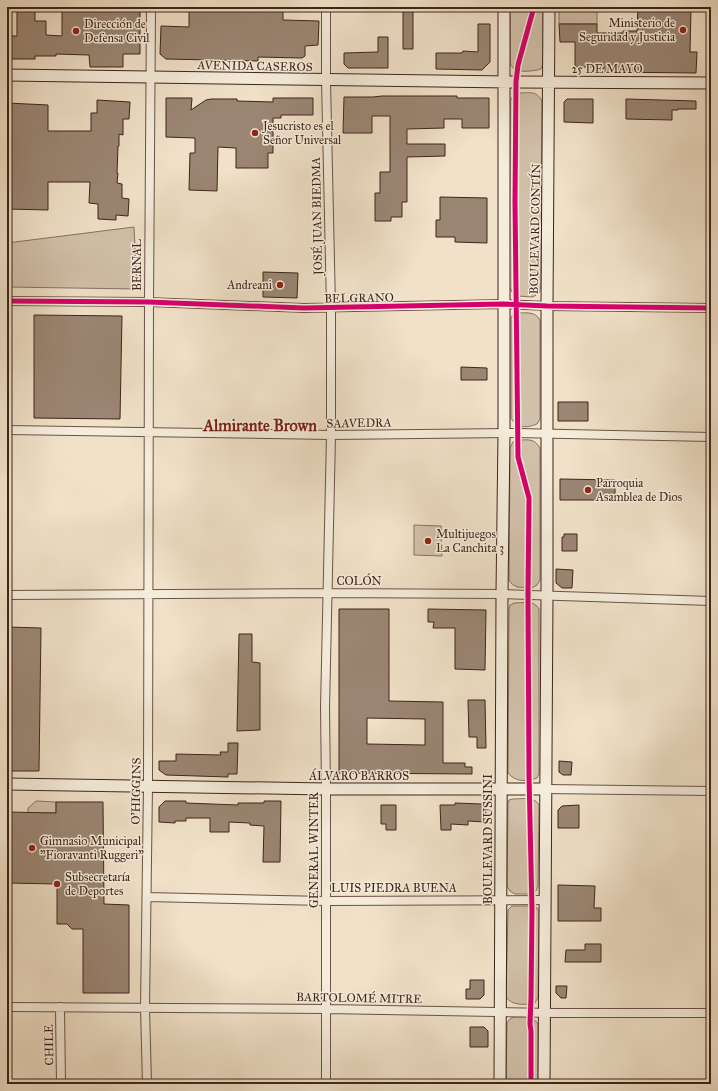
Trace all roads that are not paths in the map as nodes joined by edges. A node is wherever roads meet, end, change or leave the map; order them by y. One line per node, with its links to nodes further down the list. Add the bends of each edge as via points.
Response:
1 (151, 7): 6 (street, BERNAL)
2 (326, 7): 7 (street, JOSÉ JUAN BIEDMA)
3 (504, 7): 8 (main road)
4 (550, 7): 9 (main road, BOULEVARD CONTÍN)
5 (7, 75): 6 (main road, AVENIDA CASEROS)
6 (150, 77): 7 (main road, AVENIDA CASEROS); 12 (street, BERNAL)
7 (326, 80): 8 (main road, AVENIDA CASEROS); 15 (street, JOSÉ JUAN BIEDMA)
8 (503, 82): 9 (main road, 25 DE MAYO); 13 (main road)
9 (549, 82): 10 (main road, 25 DE MAYO); 14 (main road, BOULEVARD CONTÍN)
10 (711, 83)
11 (7, 301): 12 (street, BELGRANO)
12 (148, 302): 15 (street, BELGRANO); 18 (street, BERNAL)
13 (503, 304): 14 (street, BELGRANO); 15 (street, BELGRANO); 19 (main road)
14 (546, 306): 16 (street, BELGRANO); 20 (main road, BOULEVARD CONTÍN)
15 (330, 308): 21 (street, JOSÉ JUAN BIEDMA)
16 (711, 308)
17 (7, 430): 18 (street, SAAVEDRA)
18 (148, 433): 21 (street, SAAVEDRA); 24 (street, BERNAL)
19 (504, 433): 20 (street, SAAVEDRA); 21 (street, SAAVEDRA); 25 (main road)
20 (546, 434): 22 (street, SAAVEDRA); 27 (main road, BOULEVARD CONTÍN)
21 (331, 436): 23 (street, JOSÉ JUAN BIEDMA)
22 (711, 437)
23 (328, 593): 24 (street, COLÓN); 25 (street, COLÓN); 31 (street, GENERAL WINTER)
24 (148, 594): 26 (street, COLÓN); 30 (street, O'HIGGINS)
25 (502, 594): 27 (street, COLÓN); 32 (main road, BOULEVARD SUSSINI)
26 (7, 595)
27 (547, 595): 28 (street, COLÓN); 33 (main road)
28 (711, 601)
29 (7, 784): 30 (main road, ÁLVARO BARROS)
30 (148, 786): 31 (main road, ÁLVARO BARROS); 35 (street, O'HIGGINS)
31 (326, 789): 32 (main road, ÁLVARO BARROS); 38 (street, GENERAL WINTER)
32 (501, 789): 33 (main road, ÁLVARO BARROS); 36 (main road, BOULEVARD SUSSINI)
33 (545, 789): 34 (street, ÁLVARO BARROS); 37 (main road)
34 (711, 791)
35 (147, 897): 38 (street, LUIS PIEDRA BUENA); 41 (street, O'HIGGINS)
36 (501, 900): 37 (street, LUIS PIEDRA BUENA); 38 (street, LUIS PIEDRA BUENA); 43 (main road, BOULEVARD SUSSINI)
37 (545, 900): 44 (main road)
38 (326, 901): 42 (street, GENERAL WINTER)
39 (60, 1006): 40 (street, BARTOLOMÉ MITRE); 41 (street, BARTOLOMÉ MITRE); 46 (street, CHILE)
40 (7, 1007)
41 (145, 1008): 42 (street, BARTOLOMÉ MITRE); 47 (street, O'HIGGINS)
42 (326, 1009): 43 (street, BARTOLOMÉ MITRE); 48 (street, GENERAL WINTER)
43 (501, 1011): 44 (street, BARTOLOMÉ MITRE); 49 (main road, BOULEVARD SUSSINI)
44 (544, 1012): 45 (street, BARTOLOMÉ MITRE); 50 (main road)
45 (711, 1013)
46 (61, 1084)
47 (147, 1084)
48 (326, 1084)
49 (500, 1084)
50 (544, 1084)

